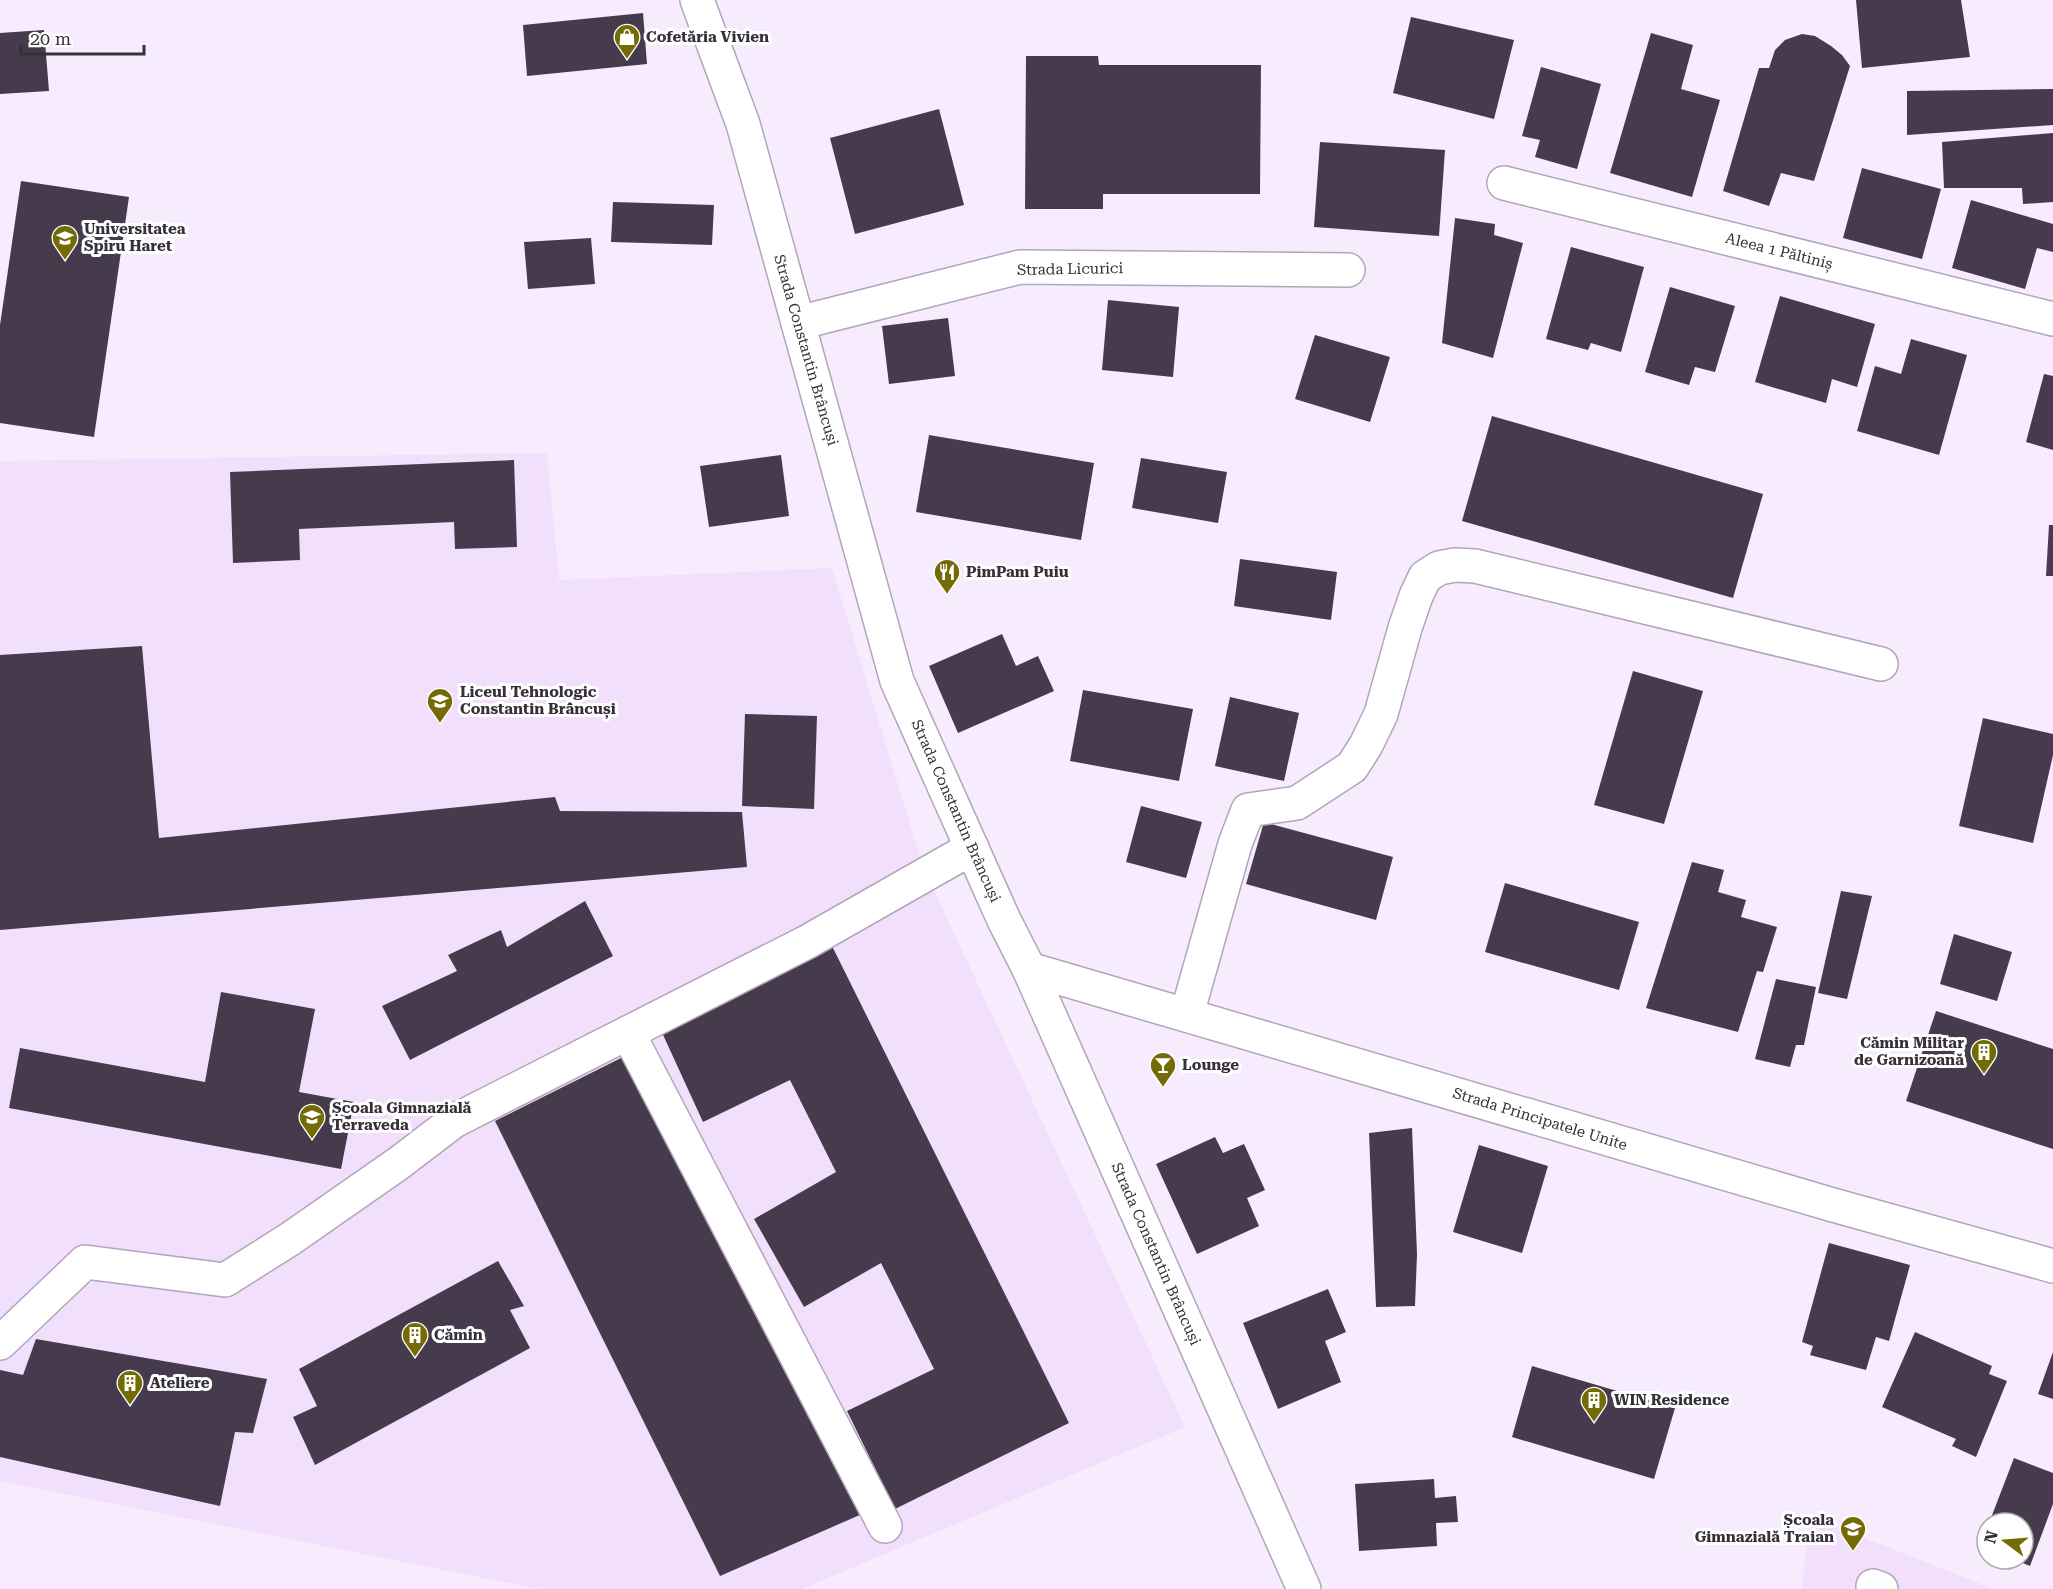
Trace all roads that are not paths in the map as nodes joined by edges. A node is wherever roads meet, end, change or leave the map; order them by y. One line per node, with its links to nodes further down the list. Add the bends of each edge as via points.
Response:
1 (697, 0): 5 (street, Strada Constantin Brâncuși, via 743,124)
2 (1504, 183): 4 (street, Aleea 1 Păltiniș)
3 (1348, 270): 5 (street, Strada Licurici, via 1020,267)
4 (2053, 319)
5 (798, 324): 7 (street, Strada Constantin Brâncuși, via 897,681)
6 (1881, 664): 9 (street, via 1475,567 1439,568 1425,577 1416,596 1381,714 1352,767 1297,803 1248,810)
7 (972, 848): 8 (street, Strada Constantin Brâncuși); 10 (street, via 807,942)
8 (1029, 969): 9 (street, Strada Principatele Unite); 14 (street, Strada Constantin Brâncuși)
9 (1187, 1014): 11 (street, Strada Principatele Unite)
10 (628, 1033): 12 (street, via 454,1121 326,1214 225,1280 85,1262); 13 (street)
11 (2053, 1266)
12 (0, 1343)
13 (885, 1526)
14 (1304, 1589)

